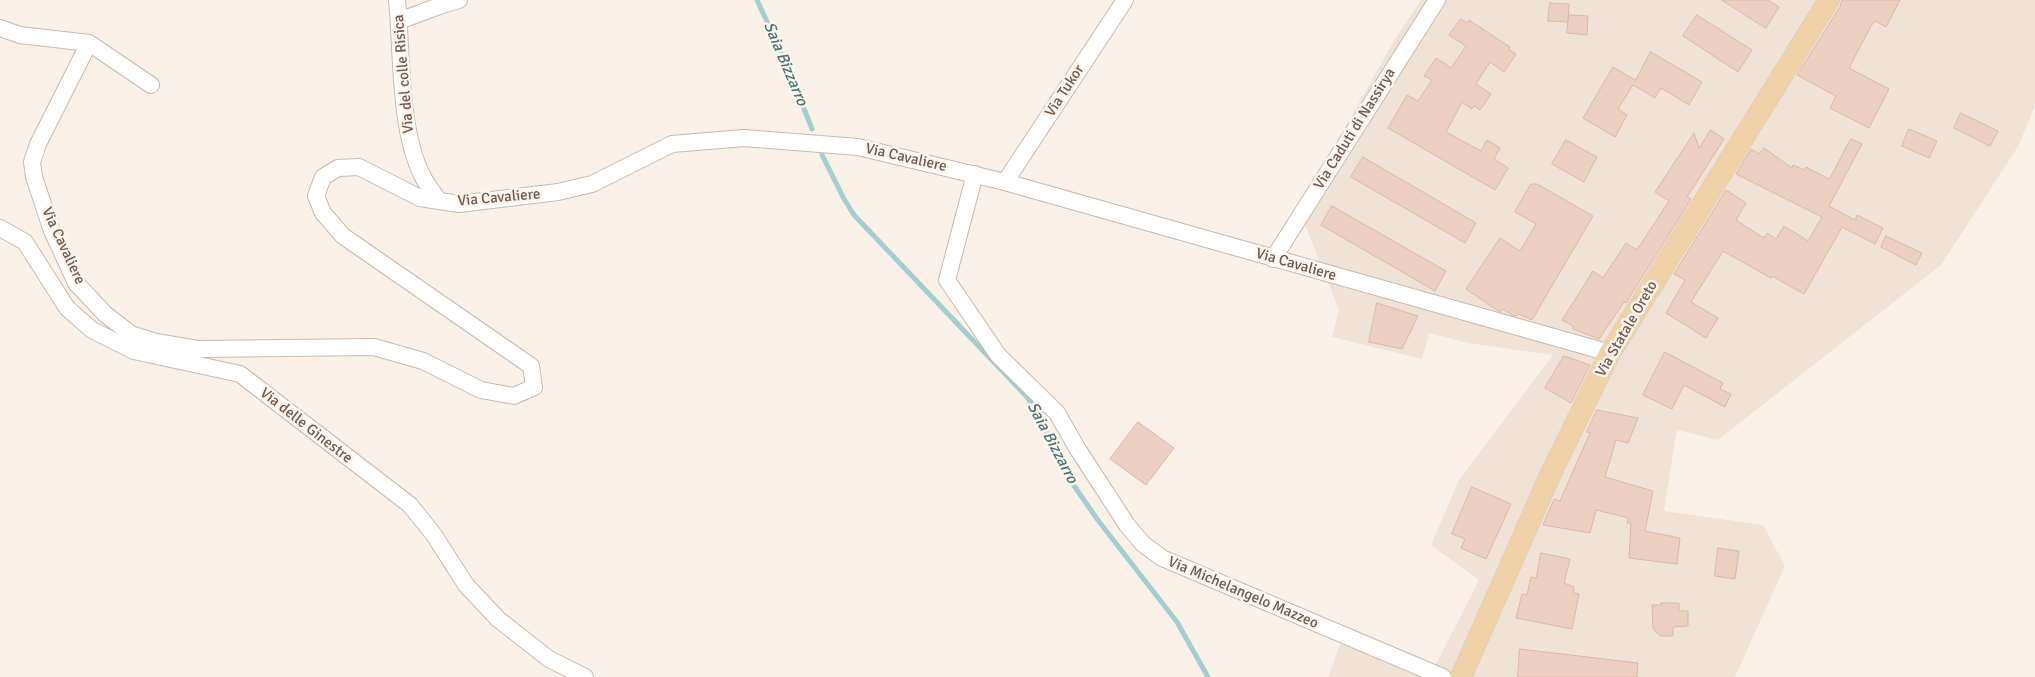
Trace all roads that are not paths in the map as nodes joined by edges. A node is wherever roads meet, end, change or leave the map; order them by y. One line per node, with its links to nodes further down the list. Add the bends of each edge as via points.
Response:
1 (398, 0): 6 (street, Via del colle Risica)
2 (459, 0): 6 (street)
3 (1125, 0): 11 (street, Via Tukor)
4 (1437, 0): 14 (street, Via Caduti di Nassirya)
5 (1829, 0): 15 (main road, Via Statale Oreto)
6 (399, 22): 12 (street, Via del colle Risica, via 413,151 422,175)
7 (0, 28): 8 (street, via 20,35)
8 (89, 44): 9 (street); 12 (street, Via Cavaliere, via 38,144 32,162 34,177 52,231 76,283 105,314 131,334 198,349 374,346 423,361 482,390 514,396 534,387 531,366 343,236 323,213 316,196 323,177 338,168 359,167 420,198)
9 (151, 85)
10 (975, 174): 11 (street, Via Cavaliere); 12 (street, Via Cavaliere, via 858,146 744,138 672,144 592,184 558,192 459,204); 17 (street, Via Michelangelo Mazzeo, via 947,280 998,355 1057,413 1127,525 1143,544 1162,558)
11 (1005, 182): 14 (street, Via Cavaliere)
12 (439, 201)
13 (0, 228): 16 (street, Via delle Ginestre, via 25,242 67,308 92,330 134,351 240,374 410,505 466,585 498,619 549,659)
14 (1273, 259): 15 (street, Via Cavaliere)
15 (1610, 353): 18 (main road, Via Statale Oreto, via 1552,471)
16 (585, 677)
17 (1443, 677)
18 (1461, 677)

